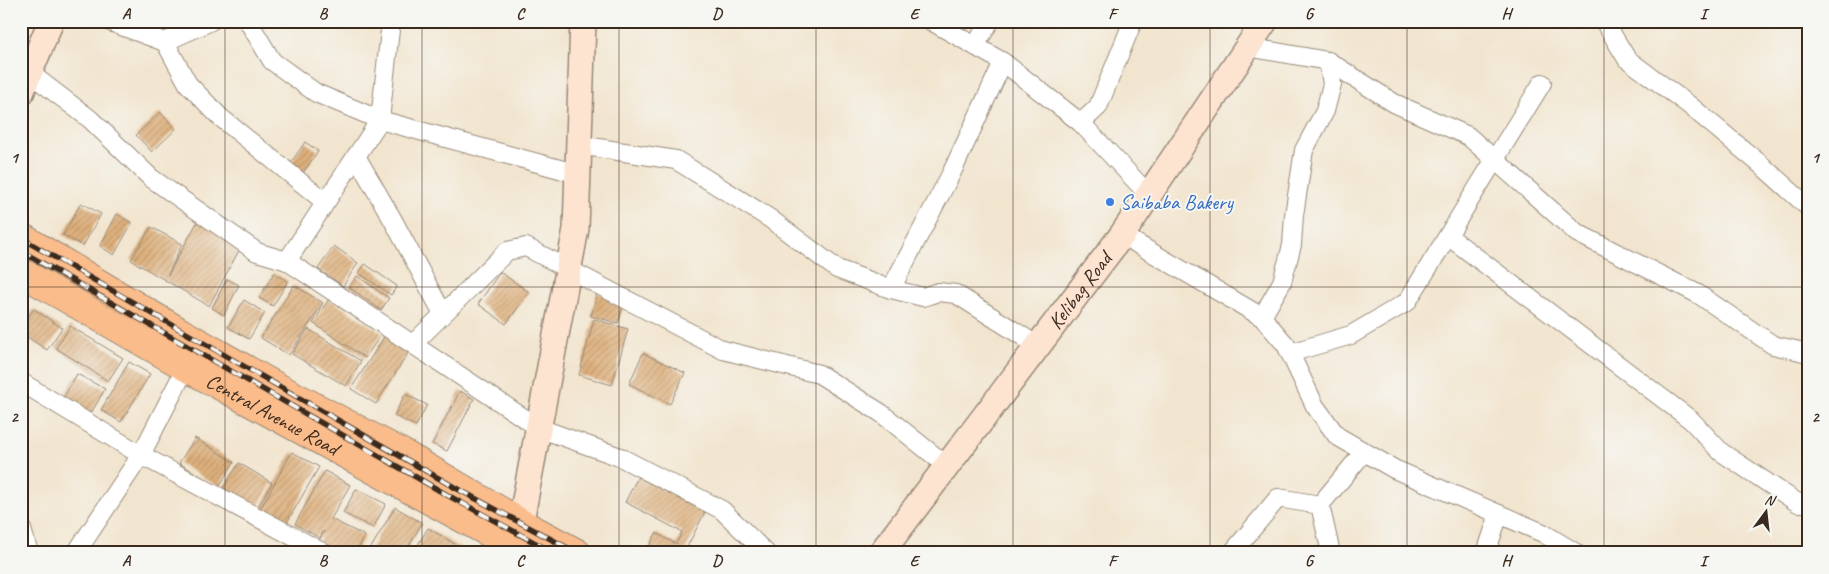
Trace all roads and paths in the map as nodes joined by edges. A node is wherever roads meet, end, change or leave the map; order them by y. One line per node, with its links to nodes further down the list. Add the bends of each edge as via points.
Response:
1 (51, 21): 18 (street)
2 (108, 21): 12 (street)
3 (211, 21): 12 (street)
4 (248, 21): 19 (street, via 272,60 316,93)
5 (391, 21): 19 (street)
6 (582, 21): 21 (street)
7 (931, 21): 13 (street)
8 (990, 21): 13 (street)
9 (1134, 21): 20 (street, via 1098,107)
10 (1265, 21): 14 (street, Kelibag Road)
11 (1604, 21): 27 (street, via 1627,59 1689,105)
12 (165, 42): 26 (street, via 188,84 220,117)
13 (975, 46): 16 (street)
14 (1247, 47): 15 (street); 25 (street, Kelibag Road)
15 (1328, 61): 23 (street, via 1394,103 1468,136); 36 (street, via 1332,84 1325,111 1304,150 1292,245 1282,282)
16 (1003, 62): 20 (street); 34 (street, via 952,172)
17 (1542, 83): 23 (street)
18 (26, 84): 31 (street, via 90,119 152,178 257,252)
19 (380, 120): 22 (street); 24 (street)
20 (1081, 123): 25 (street)
21 (579, 146): 24 (street); 34 (street, via 676,160 769,218 837,270)
22 (356, 156): 26 (street); 35 (street)
23 (1495, 160): 29 (street); 40 (street, via 1577,233 1698,294 1773,345)
24 (578, 174): 32 (street, via 576,229)
25 (1149, 195): 28 (street, Kelibag Road)
26 (325, 202): 31 (street)
27 (1808, 207)
28 (1122, 235): 36 (street); 38 (street, Kelibag Road)
29 (1448, 236): 39 (street, via 1407,302 1352,335); 47 (street, via 1691,420 1721,452 1798,503)
30 (21, 237): 51 (main road, via 180,332 402,453)
31 (287, 260): 37 (street)
32 (568, 268): 35 (street, via 526,246 507,251); 43 (street); 46 (street, via 722,350 819,374 881,412)
33 (21, 272): 41 (main road, Central Avenue Road)
34 (892, 288): 38 (street, via 923,297 938,292 956,294)
35 (443, 314): 37 (street)
36 (1262, 317): 39 (street)
37 (412, 344): 43 (street)
38 (1038, 346): 46 (street, Kelibag Road)
39 (1290, 353): 44 (street, via 1315,406 1337,436)
40 (1808, 353)
41 (186, 367): 45 (street); 51 (main road, Central Avenue Road)
42 (21, 382): 45 (street)
43 (539, 428): 51 (street); 56 (street, via 620,457 722,510)
44 (1364, 452): 48 (street); 49 (street, via 1394,469)
45 (141, 455): 53 (street); 54 (street)
46 (947, 466): 57 (street, Kelibag Road)
47 (1808, 503)
48 (1320, 505): 58 (street, via 1278,498); 59 (street)
49 (1499, 514): 60 (street); 61 (street, via 1543,533)
50 (21, 526): 52 (street)
51 (520, 544): 55 (main road)
52 (29, 553)
53 (76, 553)
54 (324, 553)
55 (577, 553)
56 (766, 553)
57 (882, 553)
58 (1232, 553)
59 (1331, 553)
60 (1486, 553)
61 (1576, 553)

